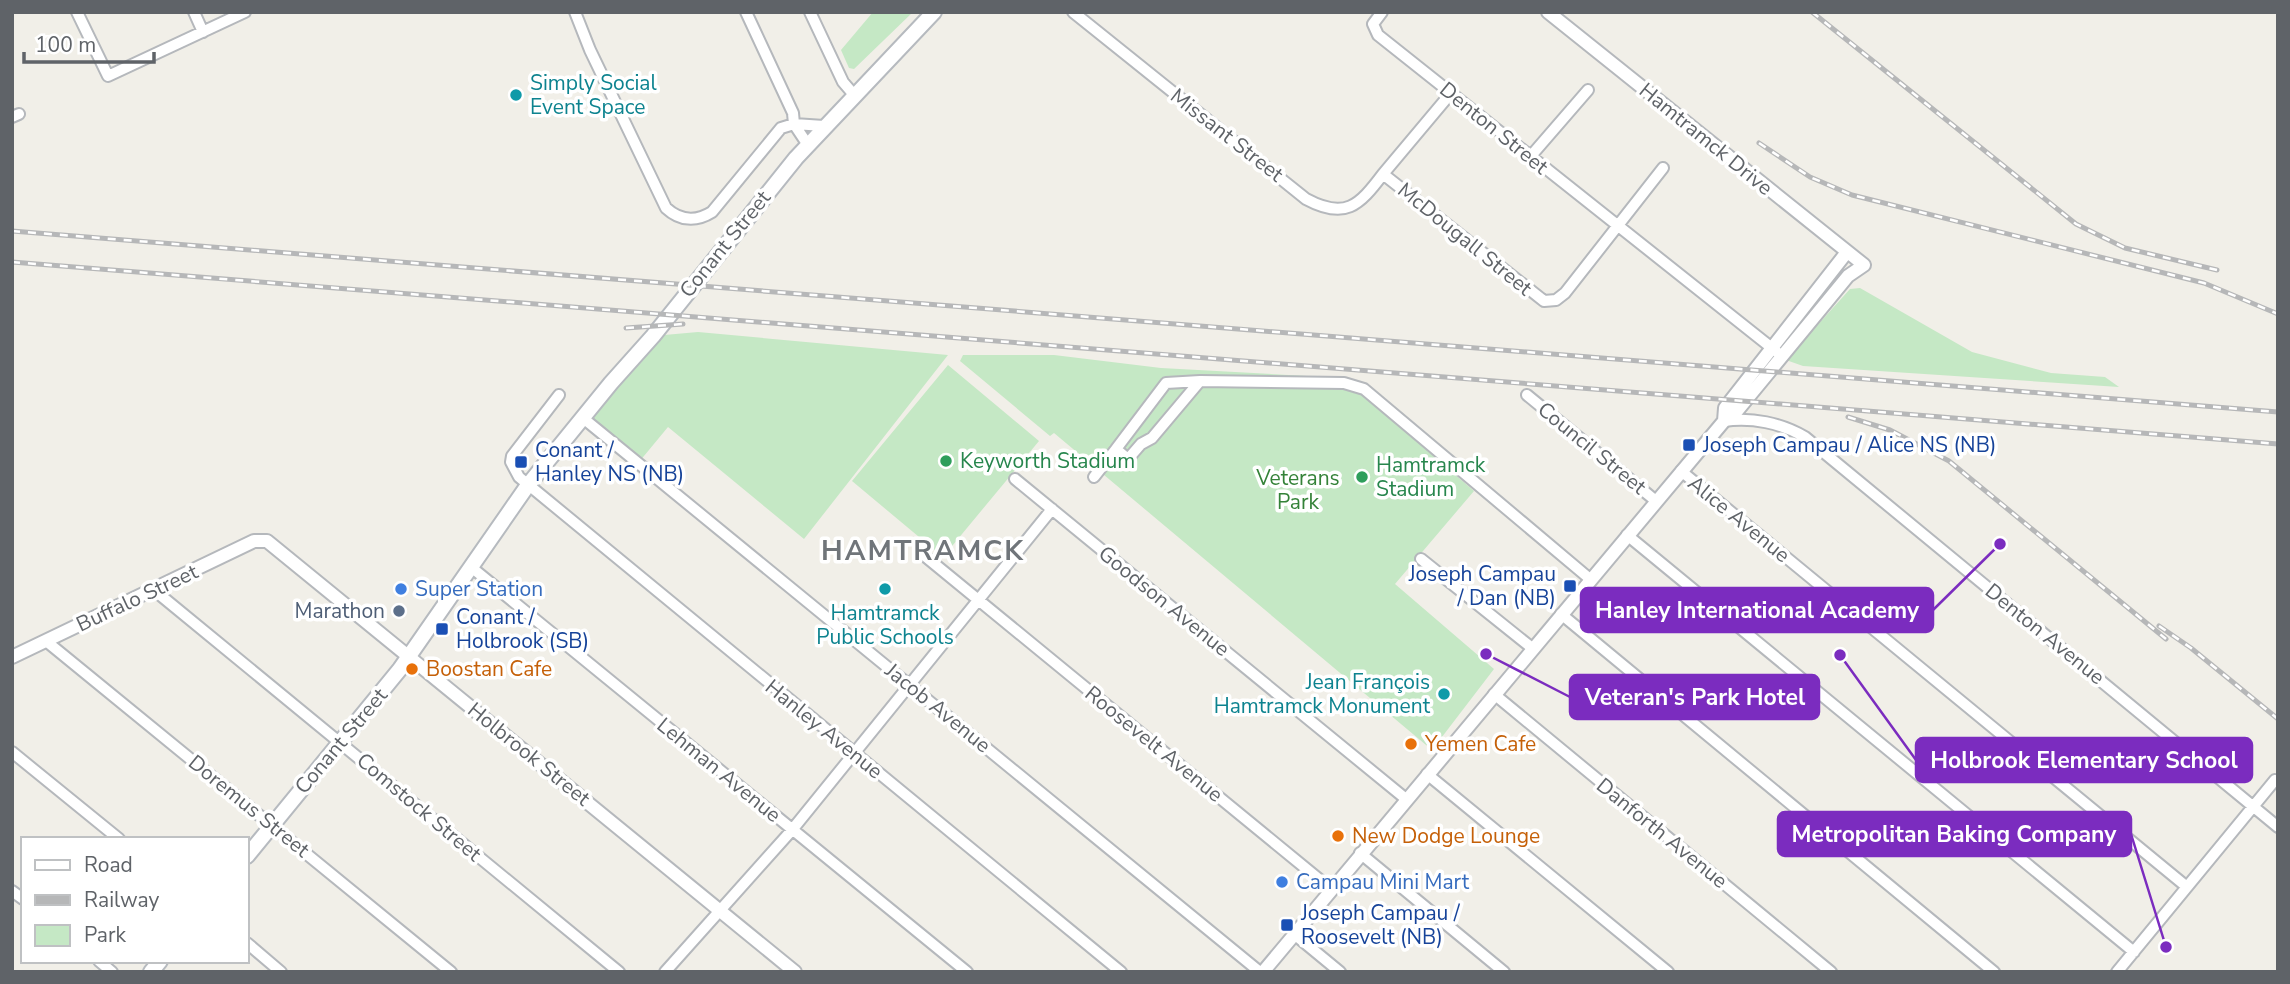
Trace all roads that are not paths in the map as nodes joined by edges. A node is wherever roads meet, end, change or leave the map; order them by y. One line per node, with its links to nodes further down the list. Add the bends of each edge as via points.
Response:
1 (77, 12): 11 (street, via 108,76)
2 (194, 12): 11 (street)
3 (245, 12): 11 (street)
4 (575, 12): 15 (street, via 666,208 676,216 697,219 712,212 781,128)
5 (746, 12): 15 (street)
6 (810, 12): 14 (street, via 843,82)
7 (1073, 12): 20 (street, Missant Street, via 1306,199 1325,209 1340,210 1359,202)
8 (1382, 12): 13 (street, Denton Street, via 1373,24 1378,34)
9 (1548, 12): 22 (street, Hamtramck Drive)
10 (931, 14): 14 (main road, Conant Street)
11 (203, 32)
12 (1588, 90): 18 (street)
13 (1451, 93): 18 (street, Denton Street); 20 (street, McDougall Street)
14 (855, 96): 16 (main road, Conant Street)
15 (794, 124): 16 (street); 17 (street)
16 (824, 127): 17 (main road, Conant Street)
17 (808, 145): 27 (main road, Conant Street)
18 (1530, 157): 21 (street, Denton Street)
19 (1663, 168): 21 (street)
20 (1383, 174): 21 (street, McDougall Street, via 1544,301 1565,293)
21 (1619, 228): 23 (street)
22 (1847, 252): 23 (street); 23 (street, Hamtramck Drive, via 1864,265 1848,276)
23 (1777, 352): 28 (street, via 1725,408)
24 (1200, 381): 29 (street, via 1166,383); 29 (street, via 1128,459); 41 (street, via 1344,383 1364,389)
25 (559, 395): 33 (street, via 512,456 516,474)
26 (1527, 395): 34 (street, Council Street)
27 (583, 418): 33 (main road, Conant Street); 49 (street, Jacob Avenue)
28 (1724, 421): 30 (street); 57 (street, Denton Avenue, via 1773,423 1805,437)
29 (1116, 449): 31 (street)
30 (1681, 471): 34 (street); 64 (street, Alice Avenue)
31 (1094, 477)
32 (1015, 479): 35 (street, Goodson Avenue)
33 (528, 485): 40 (main road, Conant Street); 53 (street, Hanley Avenue)
34 (1656, 501): 36 (street)
35 (1052, 509): 43 (street); 56 (street, Goodson Avenue)
36 (1627, 535): 41 (street); 69 (street)
37 (261, 540): 42 (street, Buffalo Street); 47 (street, Holbrook Street)
38 (926, 556): 43 (street, Roosevelt Avenue)
39 (1421, 559): 46 (street)
40 (471, 568): 47 (main road, Conant Street); 60 (street, Lehman Avenue)
41 (1590, 579): 44 (street)
42 (154, 590): 45 (street, Buffalo Street); 51 (street, Comstock Street)
43 (977, 599): 49 (street); 65 (street, Roosevelt Avenue)
44 (1561, 614): 46 (street); 82 (street)
45 (46, 640): 48 (street, Buffalo Street); 58 (street, Doremus Street)
46 (1532, 648): 50 (street)
47 (410, 656): 51 (main road, Conant Street); 66 (street, Holbrook Street)
48 (12, 657)
49 (909, 685): 53 (street); 77 (street, Jacob Avenue)
50 (1494, 694): 54 (street); 81 (street, Danforth Avenue)
51 (341, 742): 58 (main road, Conant Street); 72 (street, Comstock Street)
52 (12, 752): 61 (street)
53 (855, 753): 60 (street); 76 (street, Hanley Avenue)
54 (1427, 774): 56 (street); 80 (street)
55 (2275, 780): 57 (street)
56 (1406, 799): 62 (street)
57 (2253, 806): 59 (street); 64 (street)
58 (272, 825): 63 (main road, Conant Street); 71 (street, Doremus Street)
59 (2278, 827)
60 (792, 830): 66 (street); 75 (street, Lehman Avenue)
61 (118, 837)
62 (1360, 853): 65 (street); 79 (street)
63 (248, 855)
64 (2186, 887): 69 (street)
65 (1331, 888): 67 (street)
66 (718, 910): 73 (street); 74 (street, Holbrook Street)
67 (1294, 933): 77 (street); 78 (street)
68 (248, 944): 70 (street)
69 (2134, 952): 83 (street)
70 (281, 972)
71 (451, 972)
72 (619, 972)
73 (665, 972)
74 (795, 972)
75 (967, 972)
76 (1121, 972)
77 (1262, 972)
78 (1340, 972)
79 (1504, 972)
80 (1668, 972)
81 (1831, 972)
82 (1994, 972)
83 (2117, 972)

